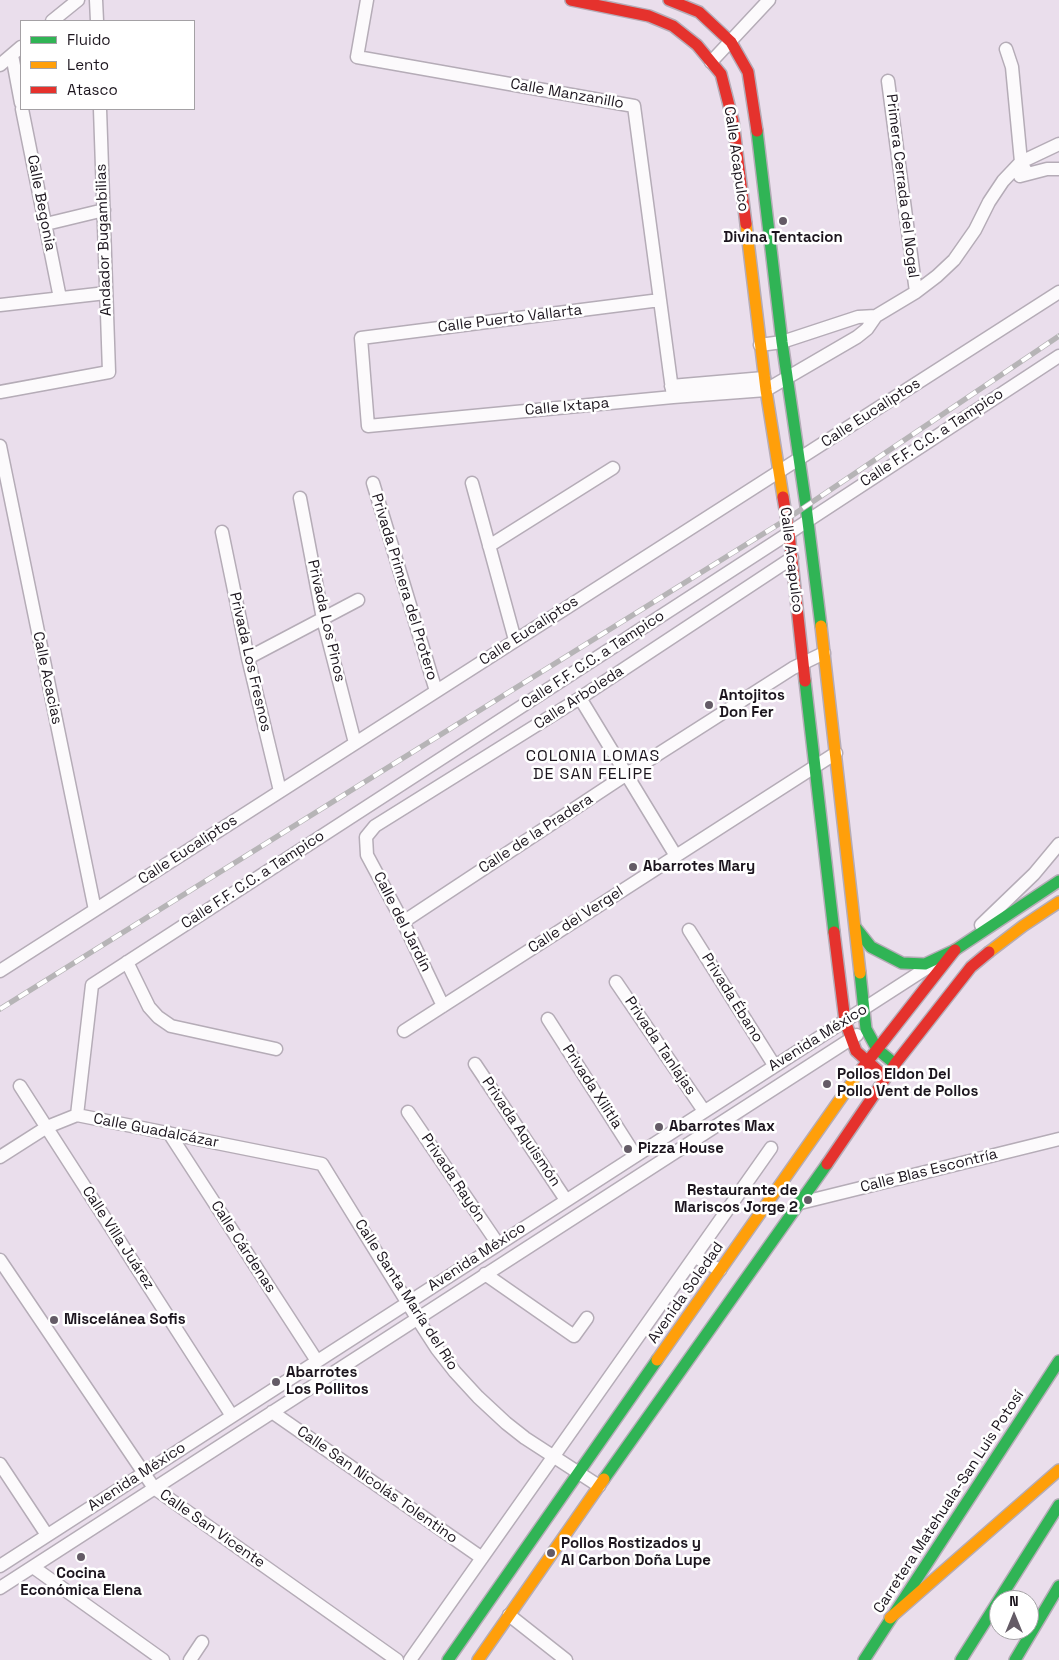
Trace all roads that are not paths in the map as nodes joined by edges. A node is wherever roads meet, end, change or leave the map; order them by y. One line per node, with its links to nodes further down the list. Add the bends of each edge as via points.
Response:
1 (78, 0): 8 (street)
2 (96, 0): 9 (street)
3 (367, 0): 30 (street, Calle Manzanillo, via 357,56 634,106)
4 (571, 0): 13 (main road, Calle Acapulco, via 649,16 673,26 697,45)
5 (669, 0): 7 (main road)
6 (769, 0): 10 (street)
7 (700, 6): 10 (main road, Calle Acapulco)
8 (53, 20)
9 (97, 20)
10 (732, 42): 13 (street); 34 (main road, Calle Acapulco, via 748,72 756,112)
11 (1006, 49): 20 (street, via 1012,68)
12 (16, 51): 14 (street); 16 (street)
13 (711, 62): 35 (main road, Calle Acapulco, via 721,74 733,121)
14 (0, 65)
15 (888, 81): 26 (street, Primera Cerrada del Nogal)
16 (20, 93)
17 (22, 110): 25 (street, Calle Begonia)
18 (100, 110): 24 (street, Andador Bugambilias)
19 (1059, 144): 20 (street)
20 (1021, 162): 22 (street); 23 (street)
21 (1059, 169): 22 (street)
22 (1027, 174): 23 (street)
23 (1004, 181): 26 (street, via 954,260)
24 (104, 210): 25 (street); 28 (street, Andador Bugambilias)
25 (46, 224): 29 (street, Calle Begonia)
26 (916, 292): 32 (street)
27 (1059, 292): 44 (street, Calle Eucaliptos)
28 (106, 294): 29 (street); 41 (street, Andador Bugambilias, via 109,372)
29 (60, 298): 31 (street)
30 (660, 300): 40 (street, Calle Manzanillo); 42 (street, Calle Puerto Vallarta, via 361,338)
31 (0, 305)
32 (876, 316): 33 (street, via 858,317); 36 (street, via 867,329)
33 (826, 329): 34 (street); 36 (street)
34 (782, 342): 35 (street); 38 (main road, Calle Acapulco)
35 (760, 345): 39 (main road, Calle Acapulco)
36 (837, 348): 38 (street)
37 (1059, 356): 50 (street, Calle F.F. C.C. a Tampico)
38 (787, 376): 39 (street); 44 (main road, Calle Acapulco)
39 (765, 384): 40 (street, Calle Ixtapa); 46 (main road, Calle Acapulco)
40 (672, 391): 42 (street, Calle Ixtapa)
41 (0, 392)
42 (368, 426)
43 (0, 446): 73 (street, Calle Acacias)
44 (799, 459): 46 (street, Calle Eucaliptos); 50 (main road, Calle Acapulco)
45 (613, 468): 53 (street)
46 (778, 472): 52 (main road, Calle Acapulco); 57 (street, Calle Eucaliptos)
47 (472, 482): 53 (street)
48 (373, 483): 61 (street, Privada Primera del Protero)
49 (300, 498): 56 (street, Privada Los Pinos)
50 (808, 520): 52 (street, Calle F.F. C.C. a Tampico); 58 (main road, Calle Acapulco)
51 (222, 532): 59 (street, Privada Los Fresnos)
52 (789, 533): 54 (main road, Calle Acapulco); 78 (street, Calle F.F. C.C. a Tampico)
53 (490, 546): 57 (street)
54 (792, 558): 60 (main road, Calle Acapulco); 62 (street, Calle Arboleda)
55 (358, 600): 56 (street)
56 (323, 619): 59 (street); 63 (street, Privada Los Pinos)
57 (515, 640): 61 (street, Calle Eucaliptos)
58 (824, 653): 60 (street, Calle de la Pradera); 64 (main road, Calle Acapulco)
59 (248, 658): 67 (street, Privada Los Fresnos)
60 (803, 664): 65 (main road, Calle Acapulco); 66 (street, Calle de la Pradera)
61 (436, 691): 63 (street, Calle Eucaliptos)
62 (580, 698): 66 (street); 68 (street, Calle Arboleda, via 375,826)
63 (355, 743): 67 (street, Calle Eucaliptos)
64 (836, 753): 65 (street, Calle del Vergel); 75 (main road, Calle Acapulco)
65 (814, 767): 70 (street, Calle del Vergel); 84 (main road, Calle Acapulco)
66 (627, 774): 70 (street); 74 (street, Calle de la Pradera)
67 (280, 791): 73 (street, Calle Eucaliptos)
68 (366, 837): 74 (street, Calle del Jardín, via 367,854)
69 (1059, 844): 77 (street, Avenida México, via 1034,874)
70 (676, 856): 81 (street, Calle del Vergel)
71 (1059, 881): 77 (main road)
72 (1059, 902): 92 (main road, via 971,967)
73 (94, 910): 79 (street, Calle Eucaliptos)
74 (403, 922): 81 (street, Calle del Jardín)
75 (856, 928): 77 (main road, via 871,947 902,963 925,964); 82 (main road, Calle Acapulco)
76 (690, 930): 93 (street, Privada Ébano)
77 (955, 950): 82 (street, Avenida México); 89 (main road, Avenida Soledad)
78 (127, 962): 88 (street, via 149,1007 171,1026); 98 (street, Calle F.F. C.C. a Tampico, via 92,985)
79 (0, 971)
80 (616, 982): 96 (street, Privada Tanlajas)
81 (443, 1006): 86 (street, Calle del Vergel)
82 (864, 1010): 84 (street, Avenida México); 85 (main road, Calle Acapulco)
83 (548, 1019): 103 (street, Privada Xilitla)
84 (845, 1021): 87 (main road, Calle Acapulco); 93 (street, Avenida México)
85 (866, 1029): 87 (street, Avenida México); 89 (main road, Calle Acapulco)
86 (404, 1031)
87 (850, 1039): 90 (main road, Calle Acapulco); 112 (street, Avenida México)
88 (276, 1049)
89 (877, 1049): 90 (main road, Avenida Soledad); 92 (main road, Calle Acapulco)
90 (867, 1062): 94 (main road, Calle Acapulco); 111 (main road, Avenida Soledad)
91 (475, 1064): 106 (street, Privada Aquismón)
92 (895, 1064): 94 (main road)
93 (774, 1065): 96 (street, Avenida México)
94 (885, 1077): 107 (main road)
95 (20, 1086): 99 (street, Calle Villa Juárez)
96 (704, 1111): 103 (street, Avenida México)
97 (408, 1112): 108 (street, Privada Rayón)
98 (76, 1115): 99 (street, Calle Guadalcázar); 100 (street, Calle Guadalcázar)
99 (47, 1128): 104 (street, Calle Guadalcázar); 119 (street, Calle Villa Juárez)
100 (169, 1133): 105 (street, Calle Guadalcázar); 116 (street, Calle Cárdenas)
101 (1059, 1138): 107 (street, Calle Blas Escontría)
102 (771, 1148): 109 (street)
103 (635, 1155): 106 (street, Avenida México)
104 (0, 1157)
105 (322, 1164): 113 (street, Calle Santa María del Río)
106 (566, 1200): 108 (street, Avenida México)
107 (800, 1203): 125 (main road)
108 (498, 1244): 113 (street, Avenida México)
109 (695, 1257): 111 (street); 120 (street)
110 (0, 1260): 123 (street, Calle San Vicente)
111 (720, 1270): 124 (main road, Avenida Soledad)
112 (485, 1274): 114 (street, Avenida México); 115 (street, via 574,1336)
113 (407, 1302): 114 (street, Calle Santa María del Río); 116 (street, Avenida México)
114 (417, 1318): 118 (street, Avenida México); 120 (street, Calle Santa María del Río, via 437,1349 478,1397 525,1438)
115 (587, 1318)
116 (317, 1361): 119 (street, Avenida México)
117 (1059, 1361): 135 (main road, Carretera Matehuala-San Luis Potosí)
118 (272, 1412): 126 (street, Avenida México); 129 (street, Calle San Nicolás Tolentino)
119 (232, 1416): 123 (street, Avenida México)
120 (554, 1456): 124 (street, Calle Santa María del Río); 129 (street)
121 (0, 1464): 128 (street)
122 (1059, 1470): 135 (main road)
123 (144, 1473): 126 (street, Calle San Vicente); 128 (street, Avenida México)
124 (580, 1473): 125 (street, Calle Santa María del Río); 142 (main road, Avenida Soledad)
125 (599, 1486): 134 (main road)
126 (154, 1488): 131 (street, Avenida México); 140 (street, Calle San Vicente)
127 (1059, 1505): 146 (main road)
128 (47, 1535): 130 (street, Avenida México)
129 (482, 1558): 141 (street)
130 (0, 1566)
131 (33, 1567): 133 (street, Avenida México); 138 (street)
132 (1059, 1586): 137 (main road)
133 (0, 1588)
134 (509, 1615): 143 (main road); 144 (street)
135 (890, 1618): 145 (main road, Carretera Matehuala-San Luis Potosí)
136 (202, 1642): 139 (street)
137 (1023, 1647): 147 (main road); 148 (main road)
138 (163, 1660)
139 (190, 1660)
140 (397, 1660)
141 (410, 1660)
142 (448, 1660)
143 (478, 1660)
144 (566, 1660)
145 (864, 1660)
146 (961, 1660)
147 (1015, 1660)
148 (1020, 1660)

